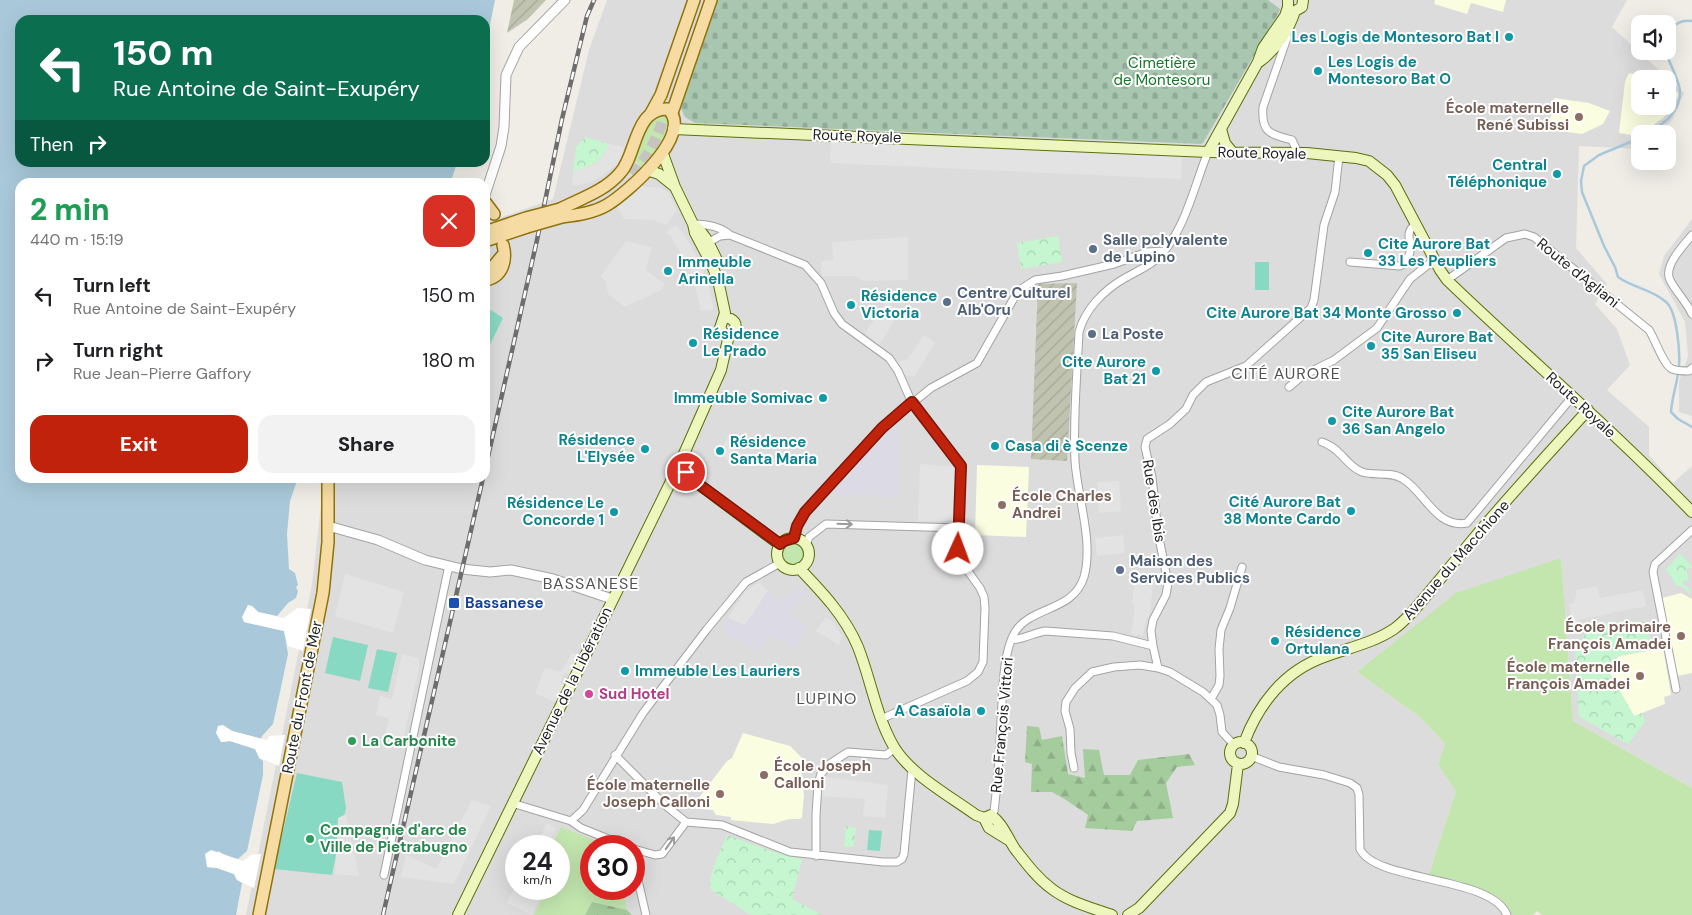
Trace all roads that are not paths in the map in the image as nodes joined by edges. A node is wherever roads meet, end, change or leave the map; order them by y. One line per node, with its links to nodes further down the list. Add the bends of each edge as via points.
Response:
1 (565, 0): 25 (street, via 519,47 506,75 504,127)
2 (694, 0): 14 (main road, via 661,95)
3 (701, 0): 13 (main road)
4 (705, 0): 13 (main road)
5 (711, 0): 13 (main road)
6 (1302, 0): 7 (main road, via 1302,7)
7 (1290, 6): 8 (main road); 9 (main road)
8 (1276, 28): 10 (street); 12 (main road)
9 (1287, 31): 10 (main road); 11 (street, via 1288,38)
10 (1278, 42): 11 (street); 12 (main road)
11 (1280, 56): 19 (street, via 1262,119 1265,128 1274,135 1292,140)
12 (1258, 62): 16 (main road)
13 (668, 107): 14 (main road); 15 (main road, via 674,121)
14 (650, 115): 22 (main road, via 632,144)
15 (673, 129): 17 (main road, Route Royale); 20 (main road)
16 (1220, 129): 17 (main road); 18 (main road)
17 (1208, 152): 18 (main road, Route Royale); 39 (street, Rue François Vittori, via 1181,224)
18 (1233, 153): 19 (main road, Route Royale)
19 (1298, 153): 21 (main road, Route Royale)
20 (663, 154): 23 (main road); 26 (main road)
21 (1339, 156): 32 (main road, Route Royale, via 1369,161 1383,171 1395,185); 70 (street, Rue des Ibis, via 1335,192 1324,224 1311,308 1246,366 1206,382 1193,395 1186,409 1147,439 1145,447 1168,583 1166,595 1153,620)
22 (629, 159): 23 (main road, via 636,169); 28 (main road, via 621,173 609,183)
23 (647, 170): 26 (main road, via 659,174); 28 (main road, via 605,206 588,213)
24 (631, 174): 28 (main road, via 619,188 597,202)
25 (490, 180)
26 (675, 187): 31 (main road)
27 (490, 209): 29 (main road)
28 (561, 213): 30 (main road, bridge)
29 (494, 214)
30 (527, 222): 34 (main road); 37 (main road)
31 (693, 224): 33 (street); 38 (main road); 46 (main road, via 718,280)
32 (1416, 224): 40 (main road, Route Royale); 41 (street, via 1408,234 1410,254 1400,266)
33 (715, 227): 35 (street); 38 (street)
34 (490, 231)
35 (730, 235): 38 (street); 50 (street, via 805,265 821,283 842,324 889,358)
36 (1692, 236): 45 (street, via 1678,251 1670,267 1669,278)
37 (490, 239)
38 (713, 239): 46 (main road, via 727,285)
39 (1164, 251): 50 (street, via 1147,252 1114,264 1030,282 1018,291 977,363); 69 (street, Rue François Vittori, via 1148,266 1108,290 1082,322 1075,462 1084,513 1084,578 1075,594 1028,620 1015,632)
40 (1434, 260): 44 (main road, Route Royale); 48 (street, via 1410,279 1377,328)
41 (1350, 262)
42 (490, 268): 43 (main road, via 496,265 504,247 501,270)
43 (490, 278)
44 (1447, 280): 47 (street, Route d'Agliani, via 1506,238 1525,234 1534,237 1649,330 1672,370); 49 (main road, Route Royale)
45 (1692, 314)
46 (727, 319): 53 (main road, Avenue de la Libération, via 735,322 736,327 729,335 721,370)
47 (1690, 370)
48 (1290, 387)
49 (1573, 396): 51 (main road, Route Royale); 52 (street, via 1467,523 1451,522 1441,516 1403,478 1360,471 1333,447)
50 (912, 402): 59 (street, via 961,466); 61 (street, via 882,428 805,512)
51 (1588, 410): 57 (main road, Route Royale); 75 (main road, Avenue du Macchione, via 1485,525 1408,618 1382,636 1322,657 1282,683 1262,707)
52 (1322, 442)
53 (678, 465): 54 (main road, Avenue de la Libération); 55 (main road)
54 (672, 478): 55 (main road); 68 (main road, Avenue de la Libération)
55 (693, 480): 62 (main road)
56 (328, 483): 58 (main road, Route du Front de Mer)
57 (1692, 512)
58 (328, 526): 65 (street); 91 (main road, Route du Front de Mer, via 324,593)
59 (959, 528): 63 (street, one-way to 59, via 826,524); 74 (street, via 958,557 984,596 983,662 978,672 967,681)
60 (1692, 530): 72 (street, via 1655,564 1653,572)
61 (794, 538): 62 (main road); 63 (main road)
62 (780, 544): 64 (main road, via 777,554)
63 (806, 545): 67 (main road, via 808,558)
64 (780, 563): 67 (main road, via 789,569); 77 (street, via 746,582 735,594 645,710)
65 (452, 567): 68 (street, via 490,572 511,570 553,579); 89 (street, via 448,570 431,645)
66 (1242, 567): 73 (street, via 1221,630 1219,685)
67 (799, 568): 74 (main road, via 827,598 849,629 858,646)
68 (612, 599): 82 (main road, Avenue de la Libération)
69 (1012, 640): 70 (street, via 1045,631 1113,636); 83 (street, Rue François Vittori, via 1005,662 994,811)
70 (1153, 646): 71 (street, Rue des Ibis)
71 (1158, 668): 73 (street, via 1170,672); 80 (street, via 1140,665 1092,672 1075,688 1064,711 1070,729)
72 (1676, 689)
73 (1211, 699): 75 (street, via 1219,710 1222,732)
74 (881, 719): 76 (main road)
75 (1239, 744): 78 (main road, via 1250,748); 79 (main road, via 1230,755)
76 (895, 748): 81 (main road); 88 (street, via 886,754 848,752 828,765 821,774)
77 (615, 755): 84 (street, via 582,810); 85 (street)
78 (1251, 756): 79 (main road); 96 (street, via 1279,767 1324,775 1357,788 1362,854 1392,868 1476,891 1497,903)
79 (1238, 764): 95 (main road, via 1230,813 1139,908)
80 (1074, 768)
81 (912, 769): 83 (main road, via 976,815); 88 (street, via 902,860 883,862)
82 (512, 803): 84 (street); 92 (main road, Avenue de la Libération)
83 (988, 816): 94 (main road, via 998,820 1032,870 1051,889)
84 (571, 821): 86 (street)
85 (686, 822): 87 (street, one-way to 85, via 662,854); 88 (street, via 722,825 790,852)
86 (598, 835)
87 (645, 852)
88 (816, 856)
89 (384, 875)
90 (643, 900): 93 (street)
91 (259, 915)
92 (458, 915)
93 (646, 915)
94 (1112, 915)
95 (1128, 915)
96 (1507, 915)

